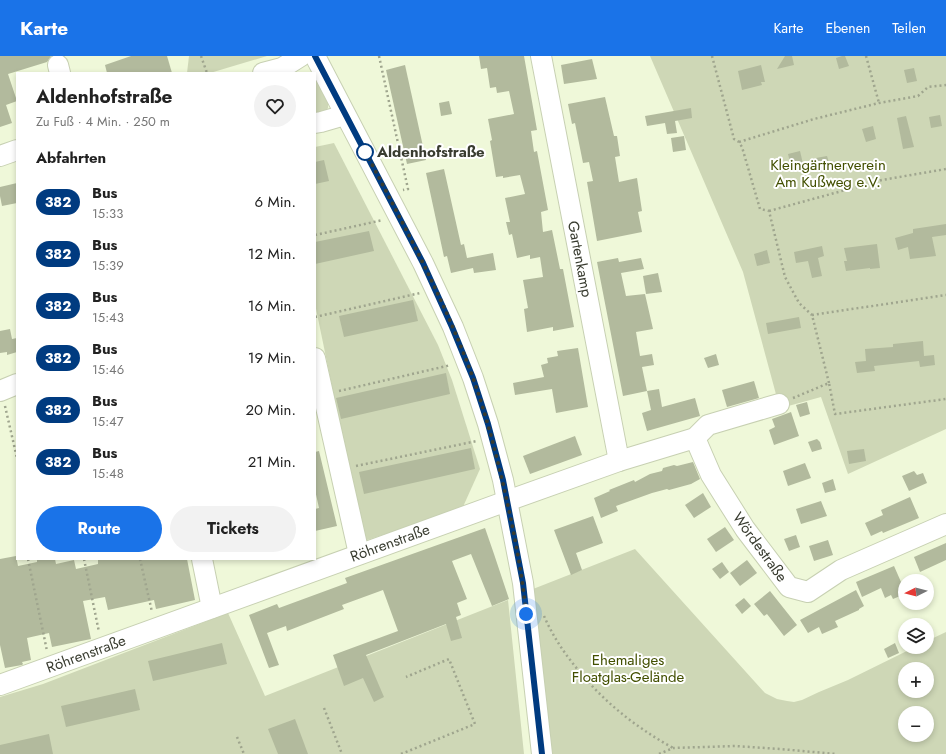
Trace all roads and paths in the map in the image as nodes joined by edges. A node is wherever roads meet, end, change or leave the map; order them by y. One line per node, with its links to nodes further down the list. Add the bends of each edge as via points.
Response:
1 (201, 56): 8 (path)
2 (379, 56): 18 (path, via 408,188)
3 (541, 56): 36 (street, Gartenkamp)
4 (712, 56): 14 (path, via 734,139)
5 (866, 56): 11 (path)
6 (315, 57): 7 (street); 12 (street)
7 (283, 70): 9 (street)
8 (207, 72)
9 (270, 72)
10 (946, 85): 11 (path, via 928,87 918,96)
11 (879, 103): 14 (path, via 814,119)
12 (346, 115): 13 (street); 18 (street)
13 (316, 123)
14 (739, 142): 19 (path, via 760,209)
15 (16, 150): 16 (street)
16 (0, 156)
17 (946, 169): 19 (path, via 882,180)
18 (386, 193): 20 (street)
19 (769, 210): 24 (path, via 785,277 799,303)
20 (399, 217): 21 (path); 22 (street)
21 (316, 235)
22 (435, 290): 25 (path); 26 (street)
23 (946, 295): 24 (path)
24 (812, 315): 28 (path)
25 (316, 317)
26 (466, 361): 30 (path); 33 (street)
27 (316, 363): 30 (street)
28 (829, 384): 31 (path, via 836,414); 32 (path)
29 (6, 388): 35 (path)
30 (323, 395): 37 (street)
31 (946, 399)
32 (779, 404): 34 (street, Röhrenstraße, via 708,424)
33 (491, 438): 37 (path); 38 (street)
34 (694, 438): 36 (street, Röhrenstraße); 39 (street, Wördestraße, via 711,475 745,529 789,587 808,592 841,570)
35 (16, 452)
36 (619, 461): 38 (street, Röhrenstraße)
37 (340, 470): 40 (street)
38 (507, 500): 40 (street, Röhrenstraße); 58 (street, via 523,583)
39 (946, 524)
40 (359, 554): 45 (street, Röhrenstraße)
41 (28, 560): 49 (path)
42 (84, 560): 48 (path)
43 (140, 560): 47 (path)
44 (202, 560): 45 (street)
45 (212, 608): 47 (street, Röhrenstraße)
46 (544, 616): 54 (path, via 564,652 603,698 653,737)
47 (156, 628): 48 (street, Röhrenstraße)
48 (102, 648): 49 (street, Röhrenstraße)
49 (50, 667): 51 (street, Röhrenstraße)
50 (406, 677): 57 (path, via 449,660 475,724)
51 (0, 685)
52 (324, 708): 56 (path)
53 (238, 737): 55 (path)
54 (673, 748): 59 (path); 60 (path, via 735,746)
55 (244, 754)
56 (342, 754)
57 (401, 754)
58 (542, 754)
59 (659, 754)
60 (836, 754)

